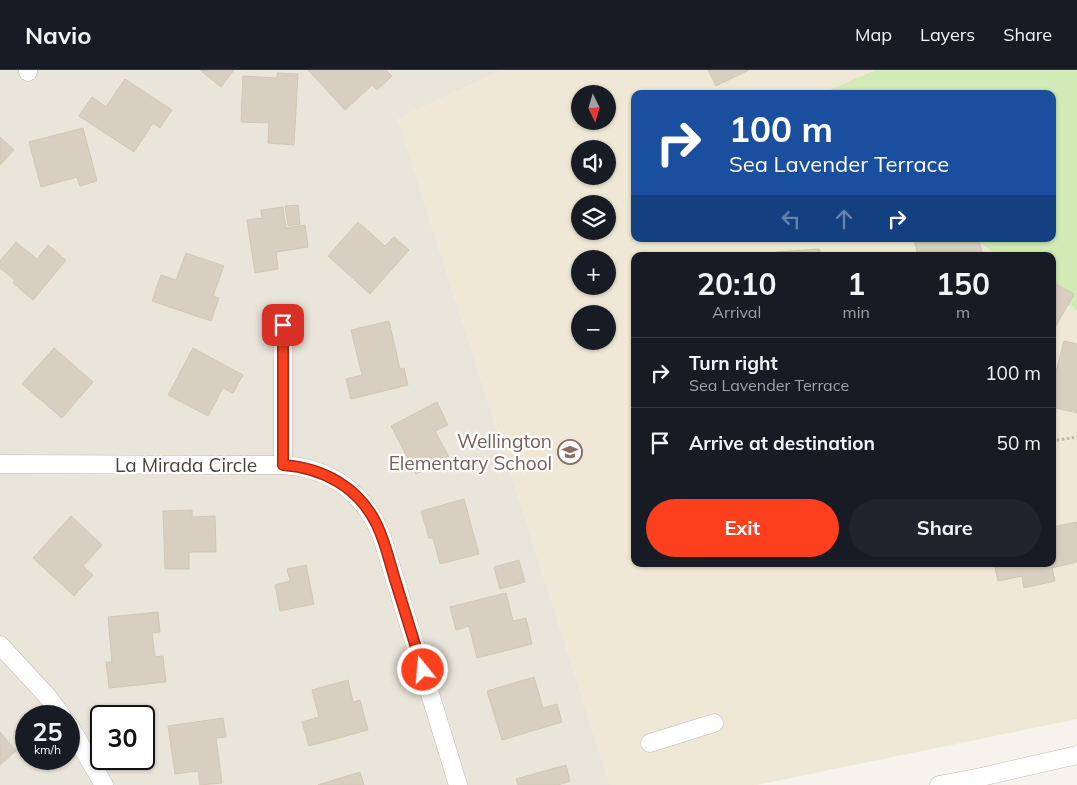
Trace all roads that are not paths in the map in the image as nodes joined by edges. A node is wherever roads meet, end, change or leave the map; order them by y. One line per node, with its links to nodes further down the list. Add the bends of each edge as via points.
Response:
1 (283, 325): 3 (street)
2 (0, 464): 3 (street, La Mirada Circle)
3 (283, 465): 11 (street, La Mirada Circle, via 309,469 333,478 354,494 371,514 385,546)
4 (0, 645): 5 (street)
5 (54, 705)
6 (714, 723): 7 (street)
7 (650, 743)
8 (80, 744): 10 (street)
9 (1077, 754): 12 (street)
10 (104, 785)
11 (458, 785)
12 (939, 785)

